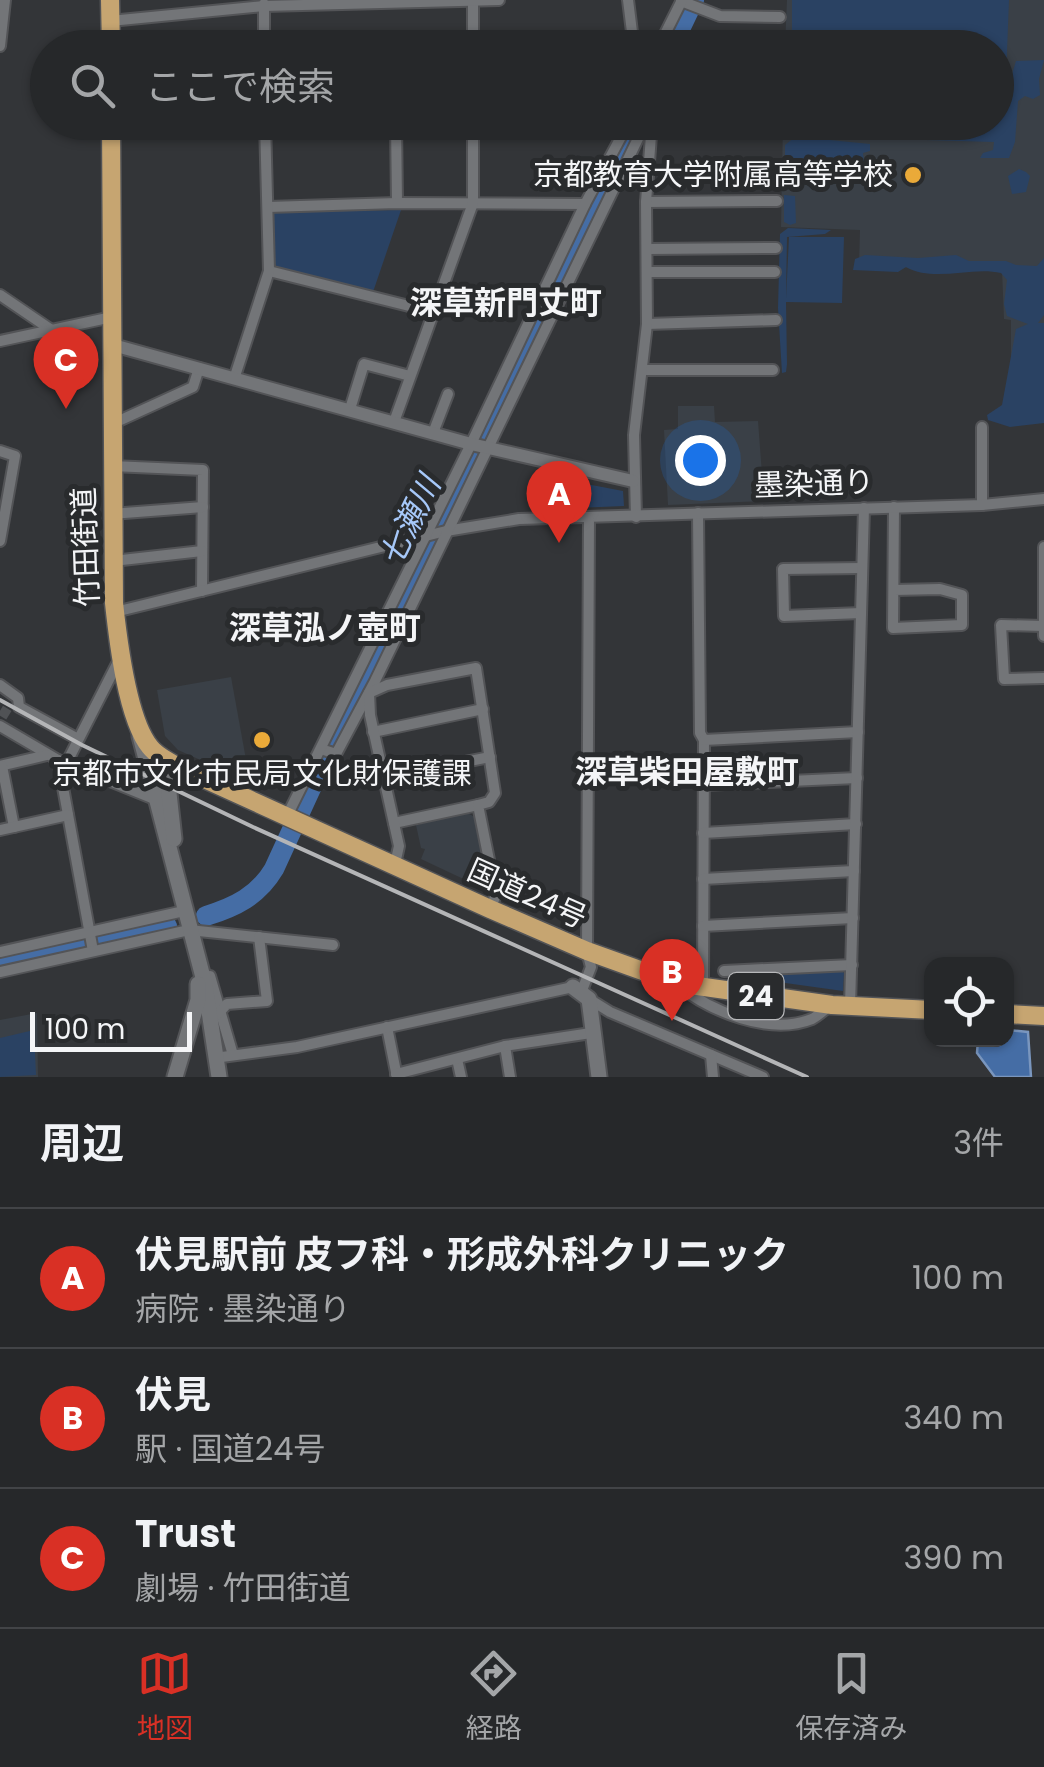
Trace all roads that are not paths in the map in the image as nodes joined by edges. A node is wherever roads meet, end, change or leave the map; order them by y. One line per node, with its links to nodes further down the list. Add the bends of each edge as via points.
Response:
1 (5, 0): 17 (street)
2 (110, 0): 11 (highway)
3 (473, 0): 4 (street); 6 (street); 14 (street)
4 (499, 0)
5 (628, 0): 15 (street)
6 (340, 1): 8 (street)
7 (683, 1): 10 (street, via 720,16); 16 (street)
8 (264, 3): 9 (street); 13 (street)
9 (184, 6): 11 (street)
10 (780, 18)
11 (110, 22): 12 (highway)
12 (110, 30)
13 (264, 30)
14 (473, 30)
15 (632, 30)
16 (668, 30)
17 (0, 46)
18 (111, 140): 38 (highway, 竹田街道 / 24)
19 (266, 140): 30 (street)
20 (396, 140): 27 (street)
21 (473, 140): 28 (street)
22 (619, 140): 29 (street)
23 (640, 140): 55 (street)
24 (648, 140): 26 (street)
25 (776, 201): 26 (street)
26 (646, 202): 31 (street)
27 (396, 203): 28 (street); 30 (street)
28 (473, 203): 29 (street); 37 (street)
29 (585, 204): 55 (street)
30 (268, 207): 33 (street)
31 (648, 248): 32 (street); 34 (street)
32 (776, 248)
33 (269, 271): 37 (street); 47 (street)
34 (649, 272): 35 (street); 40 (street)
35 (776, 272)
36 (0, 295): 41 (street)
37 (434, 312): 48 (street)
38 (112, 317): 41 (street); 43 (highway, 竹田街道 / 24)
39 (776, 320): 40 (street)
40 (647, 324): 45 (street)
41 (50, 329): 42 (street)
42 (0, 341)
43 (113, 345): 44 (street); 52 (highway, 竹田街道 / 24)
44 (199, 368): 47 (street); 52 (street, via 193,387)
45 (644, 370): 46 (street); 58 (street)
46 (773, 370)
47 (235, 376): 50 (street)
48 (410, 376): 50 (street, via 364,364); 51 (street)
49 (448, 394): 54 (street)
50 (350, 409): 51 (street)
51 (394, 422): 54 (street)
52 (111, 424): 57 (highway, 竹田街道 / 24)
53 (982, 427): 60 (street)
54 (434, 433): 55 (street)
55 (479, 446): 58 (street); 68 (street); 69 (street)
56 (0, 451): 70 (street, via 14,456)
57 (111, 466): 61 (street, via 203,470); 65 (highway, 竹田街道 / 24)
58 (634, 481): 66 (street)
59 (1044, 499): 60 (street, 墨染通り)
60 (982, 505): 62 (street, 墨染通り)
61 (203, 507): 65 (street); 72 (street)
62 (894, 507): 63 (street, 墨染通り); 75 (street)
63 (864, 508): 64 (street, 墨染通り); 74 (street)
64 (698, 513): 66 (street, 墨染通り); 92 (street)
65 (111, 514): 73 (highway, 竹田街道 / 24)
66 (636, 517): 67 (street, 墨染通り)
67 (589, 518): 68 (street, 墨染通り); 122 (street)
68 (444, 531): 69 (street, 墨染通り); 84 (street)
69 (426, 536): 76 (street, 墨染通り); 93 (street)
70 (0, 542)
71 (1044, 548): 77 (street)
72 (202, 551): 73 (street); 76 (street)
73 (112, 561): 78 (highway, 竹田街道 / 24)
74 (862, 568): 79 (street); 79 (street, via 783,568 784,616)
75 (894, 590): 75 (street, via 962,595 962,625 894,628)
76 (202, 591): 78 (street, 墨染通り)
77 (1044, 608): 80 (street)
78 (115, 612): 82 (highway, 竹田街道 / 24)
79 (861, 614): 90 (street)
80 (1044, 626): 81 (street); 83 (street, via 1001,625 1004,679)
81 (1044, 636)
82 (122, 655): 88 (highway, 竹田街道 / 24); 91 (street)
83 (1044, 678)
84 (369, 693): 86 (street, via 476,668); 89 (street); 93 (street, via 336,754)
85 (6, 694): 91 (street)
86 (483, 710): 89 (street); 94 (street)
87 (1, 721): 95 (street)
88 (138, 726): 97 (highway, 国道24号 / 24, via 151,749); 101 (main road, 竹田街道)
89 (374, 732): 98 (street)
90 (858, 732): 92 (street); 99 (street)
91 (78, 739): 95 (street)
92 (704, 740): 100 (street)
93 (327, 751): 104 (street)
94 (490, 757): 98 (street); 102 (street, via 495,792)
95 (57, 759): 96 (street); 101 (street); 103 (street)
96 (1, 766): 107 (street)
97 (176, 766): 104 (highway, 国道24号 / 24); 110 (main road, via 168,784)
98 (384, 778): 105 (street)
99 (857, 778): 100 (street); 106 (street)
100 (704, 785): 109 (street)
101 (158, 800): 110 (main road, 竹田街道)
102 (478, 806): 105 (street); 114 (street, via 496,895)
103 (68, 815): 107 (street); 120 (street)
104 (293, 818): 111 (highway, 国道24号 / 24)
105 (394, 822): 111 (street)
106 (856, 824): 109 (street); 112 (street)
107 (14, 826): 108 (street)
108 (0, 830)
109 (704, 833): 113 (street)
110 (173, 860): 115 (main road, 竹田街道)
111 (394, 864): 114 (highway, 国道24号 / 24)
112 (854, 871): 113 (street); 116 (street)
113 (703, 879): 117 (street)
114 (490, 909): 122 (highway, 国道24号 / 24)
115 (184, 911): 118 (main road, 竹田街道); 120 (street)
116 (853, 918): 117 (street); 126 (street)
117 (703, 926): 130 (street)
118 (189, 930): 119 (street); 120 (street); 125 (main road, 竹田街道)
119 (260, 937): 121 (street); 135 (street, via 267,1001 227,1004)
120 (92, 942): 124 (street); 124 (street)
121 (333, 945)
122 (588, 950): 129 (highway, 国道24号 / 24); 131 (street, via 591,967)
123 (0, 952): 124 (street)
124 (39, 954): 128 (street)
125 (196, 960): 135 (main road, 竹田街道); 137 (main road, 竹田街道, via 198,1000)
126 (852, 966): 127 (street); 132 (street)
127 (724, 970)
128 (0, 972)
129 (676, 983): 130 (highway, 国道24号 / 24); 132 (street, via 719,1012 746,1020 811,1019)
130 (704, 989): 132 (highway, 国道24号 / 24)
131 (581, 993): 138 (street); 139 (main road); 142 (street)
132 (841, 1005): 133 (highway, 国道24号 / 24)
133 (924, 1010)
134 (1014, 1014): 136 (highway)
135 (216, 1016): 137 (main road); 141 (street); 143 (main road, 竹田街道)
136 (1044, 1016)
137 (190, 1026): 146 (main road, 竹田街道)
138 (387, 1027): 141 (street); 145 (street)
139 (591, 1034): 140 (street); 150 (main road)
140 (504, 1046): 144 (street); 149 (street)
141 (234, 1055): 143 (street)
142 (711, 1055): 151 (street); 152 (street)
143 (214, 1058): 147 (main road, 竹田街道)
144 (457, 1058): 145 (street); 148 (street)
145 (397, 1076)
146 (175, 1077)
147 (219, 1077)
148 (460, 1077)
149 (510, 1077)
150 (598, 1077)
151 (713, 1077)
152 (763, 1077)

